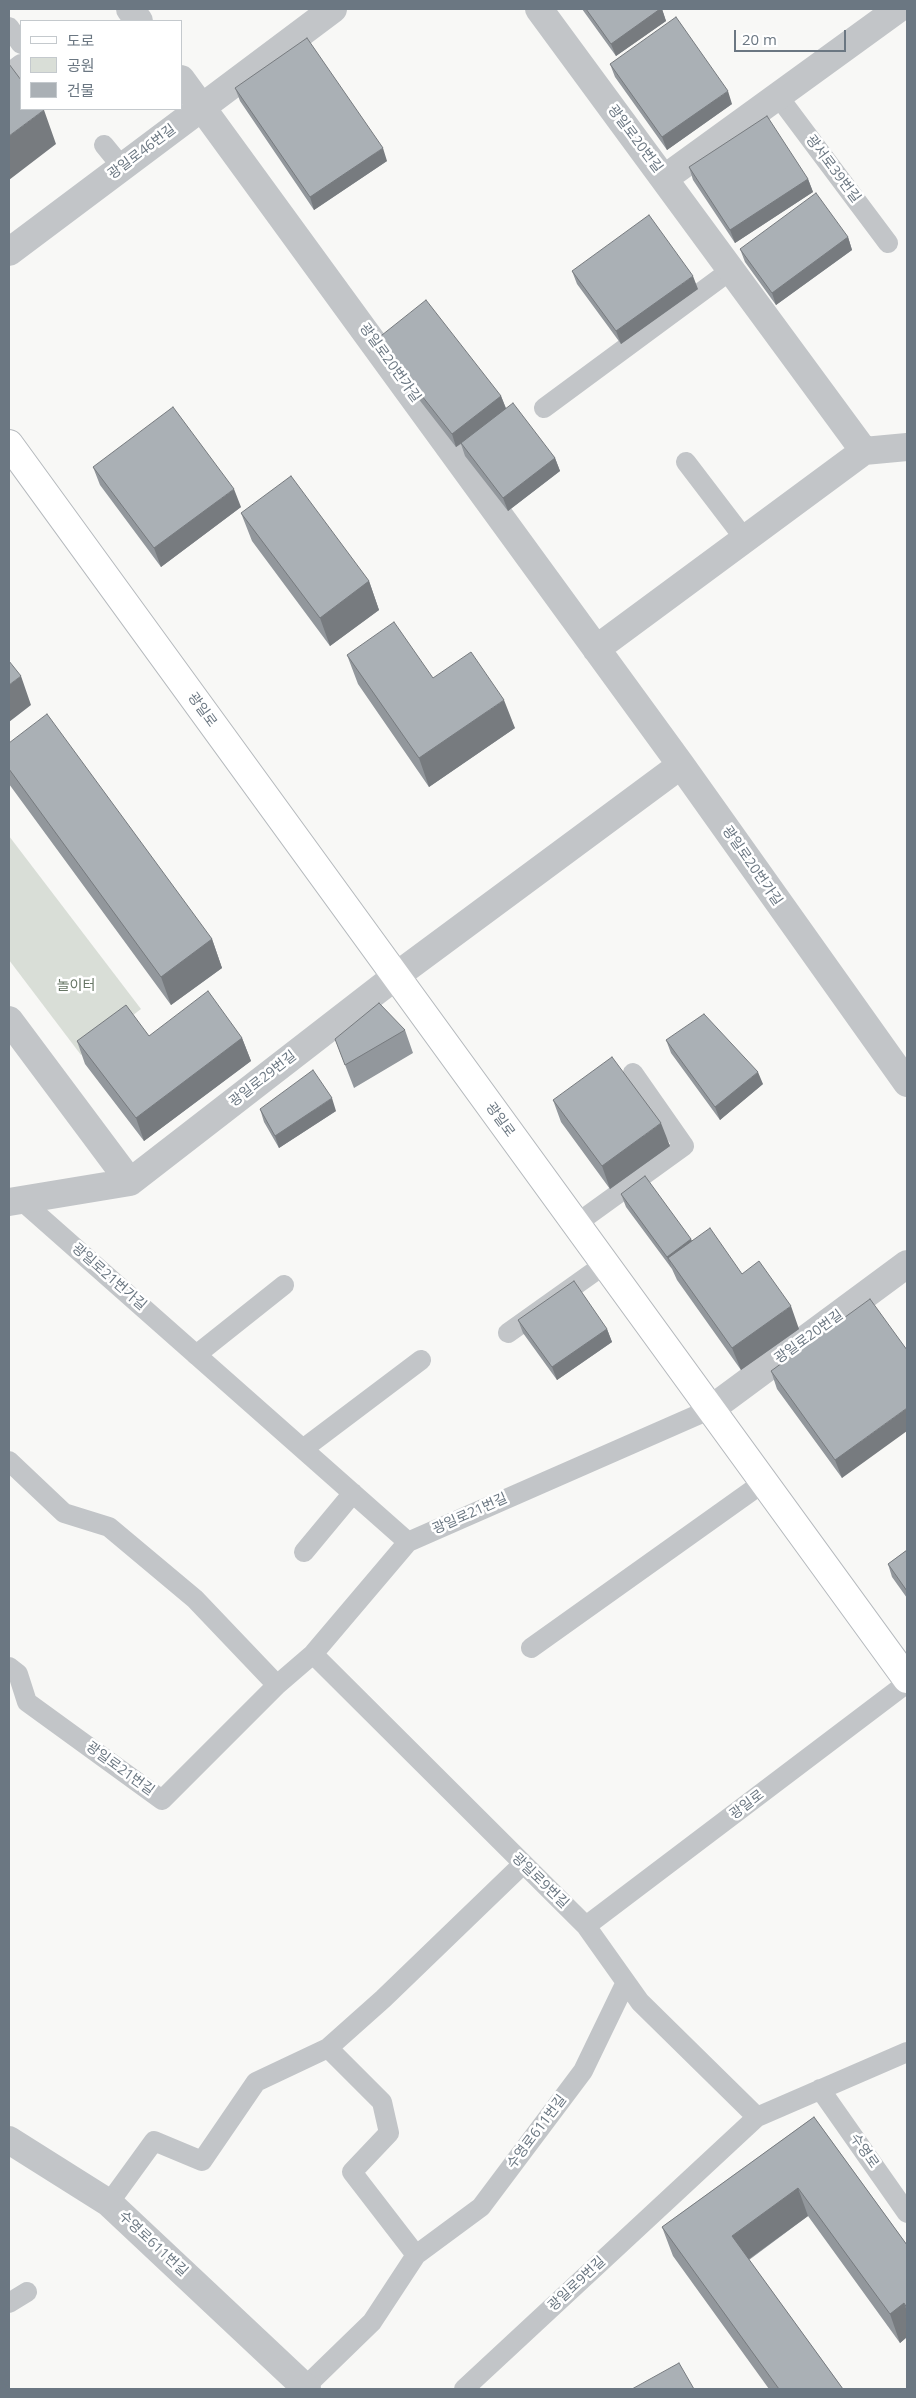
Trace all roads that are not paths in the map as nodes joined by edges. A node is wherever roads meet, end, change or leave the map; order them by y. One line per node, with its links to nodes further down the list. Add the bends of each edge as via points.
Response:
1 (130, 9): 5 (street)
2 (539, 9): 15 (street, 광일로20번길)
3 (898, 9): 11 (street)
4 (325, 11): 12 (street, 광일로46번길)
5 (138, 20)
6 (9, 27): 7 (lane)
7 (20, 43)
8 (20, 65): 9 (lane)
9 (9, 73)
10 (182, 80): 12 (street, 광일로20번가길)
11 (778, 96): 15 (street); 16 (lane, 광서로39번길)
12 (202, 107): 14 (street, 광일로46번길); 25 (street, 광일로20번가길)
13 (104, 144): 14 (lane)
14 (122, 167): 17 (street, 광일로46번길)
15 (664, 178): 18 (street, 광일로20번길)
16 (888, 243)
17 (9, 252)
18 (731, 270): 19 (lane); 22 (street, 광일로20번길)
19 (544, 408)
20 (9, 444): 27 (street, 광일로)
21 (907, 447): 22 (street)
22 (864, 451): 24 (street)
23 (686, 462): 24 (lane)
24 (744, 538): 25 (street)
25 (596, 649): 26 (street, 광일로20번가길)
26 (681, 765): 27 (street); 30 (street, 광일로20번가길)
27 (396, 976): 31 (street, 광일로29번길); 33 (street, 광일로)
28 (9, 1020): 31 (street)
29 (633, 1073): 33 (lane, via 684,1146)
30 (907, 1083)
31 (130, 1182): 32 (street, 광일로29번길)
32 (15, 1201): 38 (lane, 광일로21번가길)
33 (576, 1224): 34 (street, 광일로)
34 (605, 1264): 37 (lane); 40 (street, 광일로)
35 (907, 1264): 40 (street, 광일로20번길)
36 (284, 1285): 38 (lane)
37 (508, 1333)
38 (196, 1354): 41 (lane, 광일로21번가길)
39 (422, 1360): 41 (lane)
40 (711, 1409): 43 (street, 광일로); 45 (lane, 광일로21번길)
41 (303, 1449): 44 (lane, 광일로21번가길)
42 (9, 1461): 52 (lane, via 64,1513 110,1526 194,1599)
43 (764, 1482): 47 (lane); 50 (street, 광일로)
44 (353, 1493): 45 (lane, 광일로21번가길); 46 (lane)
45 (408, 1542): 48 (lane, 광일로21번길)
46 (304, 1552)
47 (531, 1648)
48 (313, 1654): 52 (lane, 광일로21번길); 53 (lane, 광일로9번길)
49 (9, 1668): 52 (lane, 광일로21번길, via 18,1674 27,1702 162,1800)
50 (907, 1679)
51 (907, 1683): 54 (lane, 광일로)
52 (277, 1685)
53 (523, 1864): 54 (lane, 광일로9번길); 56 (lane, 수영로611번길)
54 (586, 1926): 55 (lane, 광일로9번길)
55 (626, 1982): 59 (lane, 광일로9번길, via 640,2002); 63 (lane, 수영로611번길, via 583,2071 481,2207)
56 (328, 2048): 61 (lane, 수영로611번길, via 256,2082 202,2161 154,2141); 63 (lane, via 382,2102 389,2133 352,2172)
57 (907, 2052): 58 (lane, 광일로9번길)
58 (820, 2089): 59 (lane, 광일로9번길); 62 (lane, 수영로)
59 (757, 2117): 67 (lane, 광일로9번길)
60 (9, 2140): 61 (street, 수영로611번길)
61 (109, 2203): 66 (street, 수영로611번길)
62 (907, 2213)
63 (416, 2255): 66 (lane, 수영로611번길, via 372,2322)
64 (28, 2292): 65 (lane)
65 (9, 2303)
66 (305, 2389)
67 (464, 2389)

